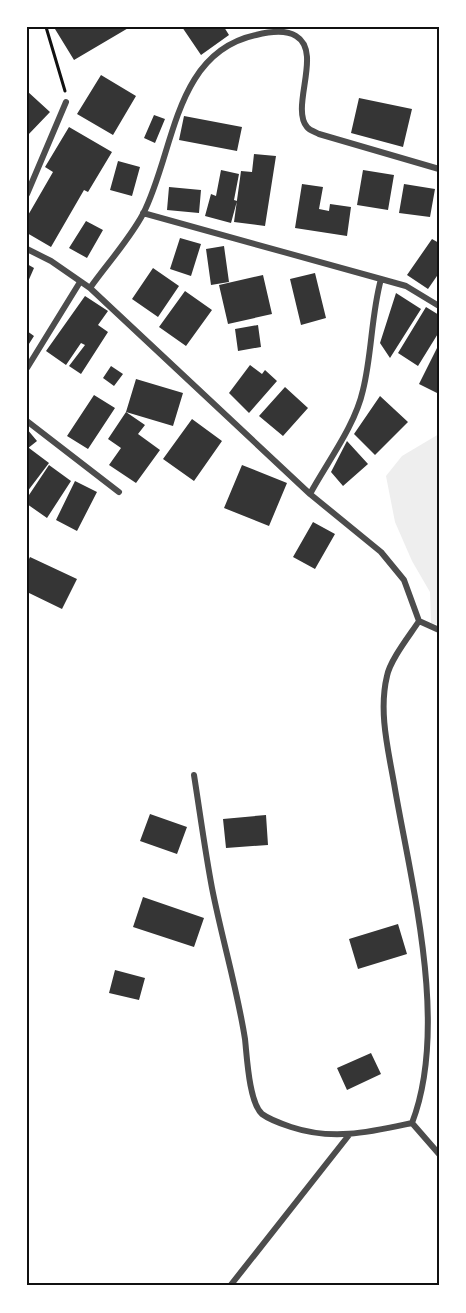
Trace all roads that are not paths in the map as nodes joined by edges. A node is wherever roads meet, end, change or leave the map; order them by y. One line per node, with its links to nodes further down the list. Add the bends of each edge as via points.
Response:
1 (66, 102): 3 (street)
2 (439, 169): 4 (street, via 319,134 307,127 303,117 307,52 296,36 269,32 247,37 218,53 199,72 185,94)
3 (27, 194)
4 (143, 213): 6 (street); 8 (street)
5 (27, 249): 7 (street)
6 (381, 279): 9 (street, via 406,286); 13 (street, via 364,389)
7 (80, 282): 8 (street); 10 (street)
8 (90, 288): 13 (street)
9 (439, 306)
10 (27, 368)
11 (27, 421): 12 (street)
12 (119, 492)
13 (310, 494): 14 (street, via 396,567)
14 (419, 621): 15 (street); 17 (street, via 387,674 384,696 387,739 421,938 428,1020 421,1095)
15 (439, 630)
16 (194, 775): 18 (street, via 212,888 239,1002 257,1107 281,1124 307,1132)
17 (412, 1123): 18 (street); 19 (street)
18 (349, 1135): 20 (street)
19 (439, 1154)
20 (230, 1286)

